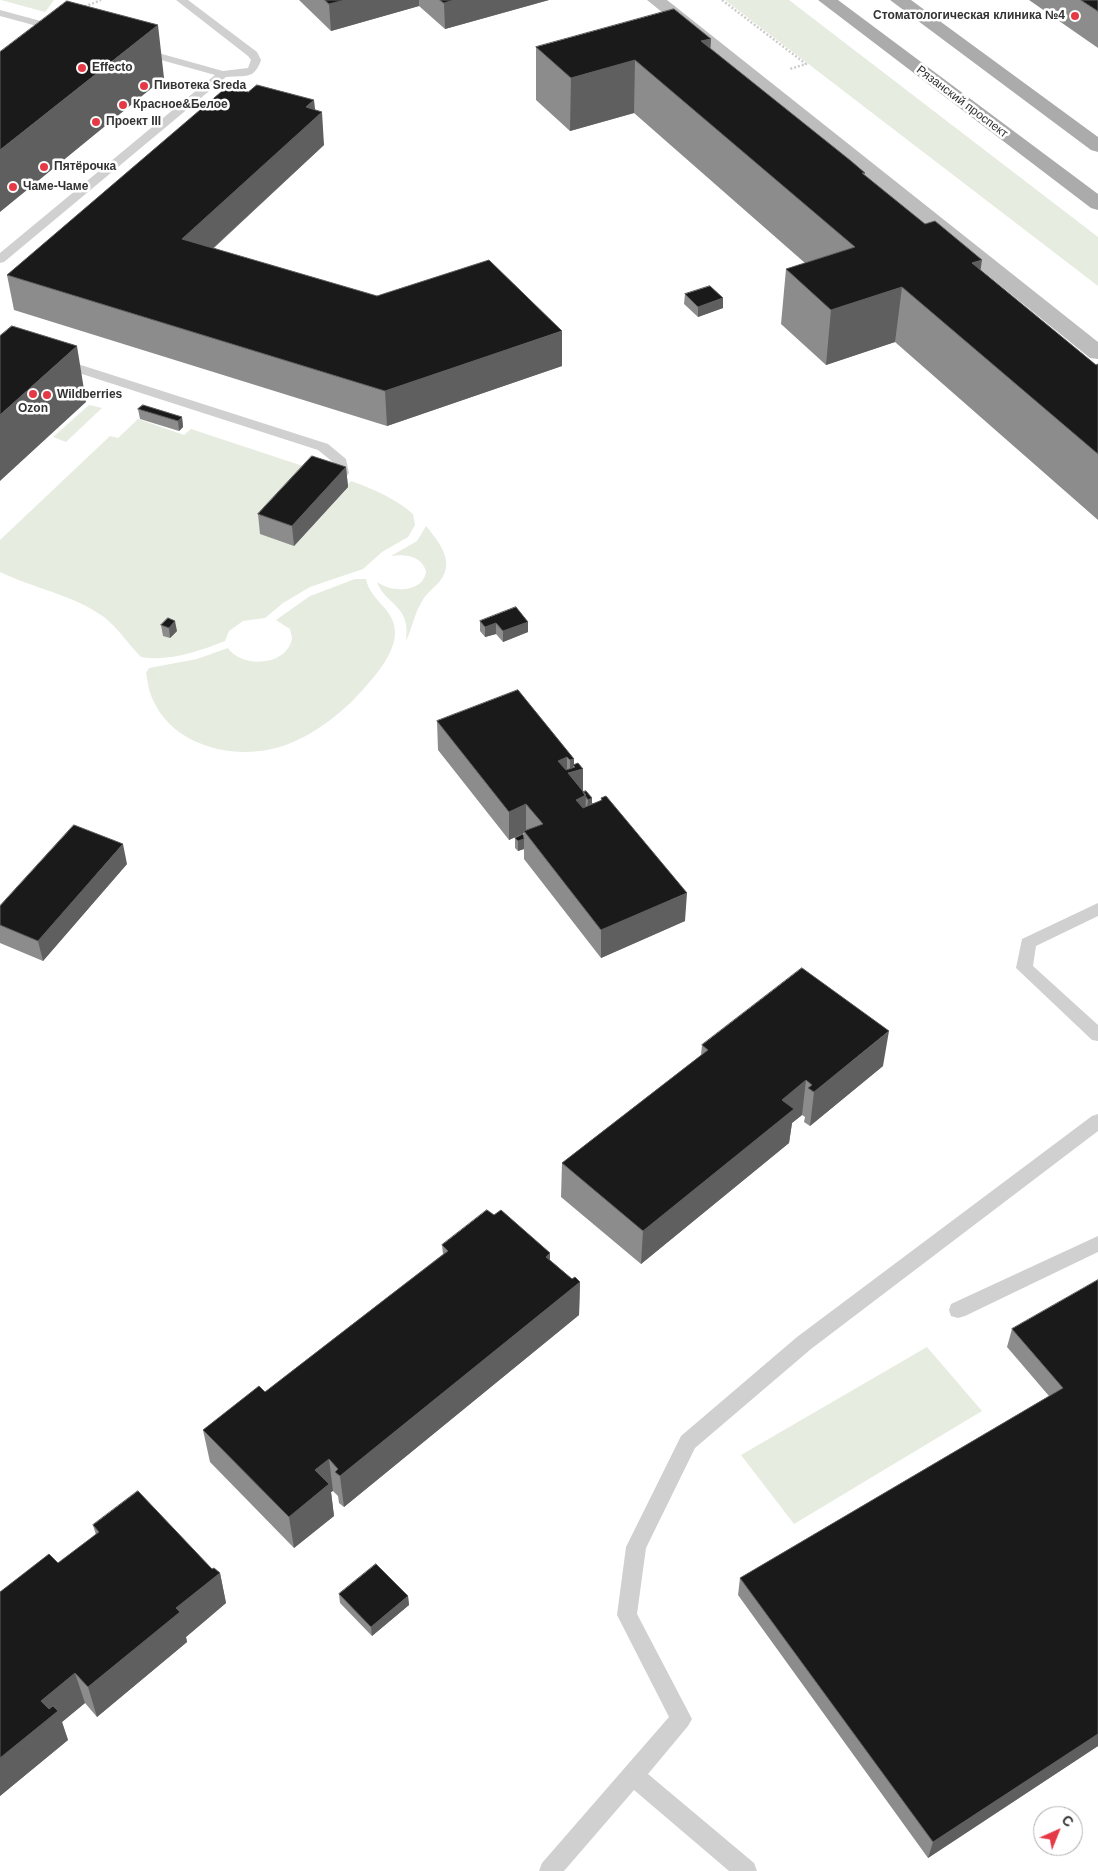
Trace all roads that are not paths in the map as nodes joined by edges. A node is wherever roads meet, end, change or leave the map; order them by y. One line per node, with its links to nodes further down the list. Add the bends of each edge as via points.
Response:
1 (181, 0): 8 (lane, via 253,54 256,60 252,71)
2 (656, 0): 12 (street)
3 (827, 0): 10 (main road, Рязанский проспект)
4 (899, 0): 9 (main road)
5 (0, 13): 6 (lane)
6 (72, 32)
7 (128, 48): 8 (lane)
8 (223, 74): 11 (lane)
9 (1098, 146)
10 (1098, 204)
11 (0, 259)
12 (1034, 302): 13 (street); 14 (street)
13 (1098, 335)
14 (1098, 353)
15 (48, 359): 16 (lane, via 323,448 340,462 342,473)
16 (334, 482)
17 (1098, 909): 18 (lane, via 1028,943 1024,968)
18 (1098, 1035)
19 (1098, 1121): 22 (lane, via 804,1343 688,1442 636,1547 627,1615 680,1719)
20 (1098, 1244): 21 (lane)
21 (958, 1310)
22 (632, 1775): 23 (lane); 24 (lane)
23 (550, 1871)
24 (746, 1871)

